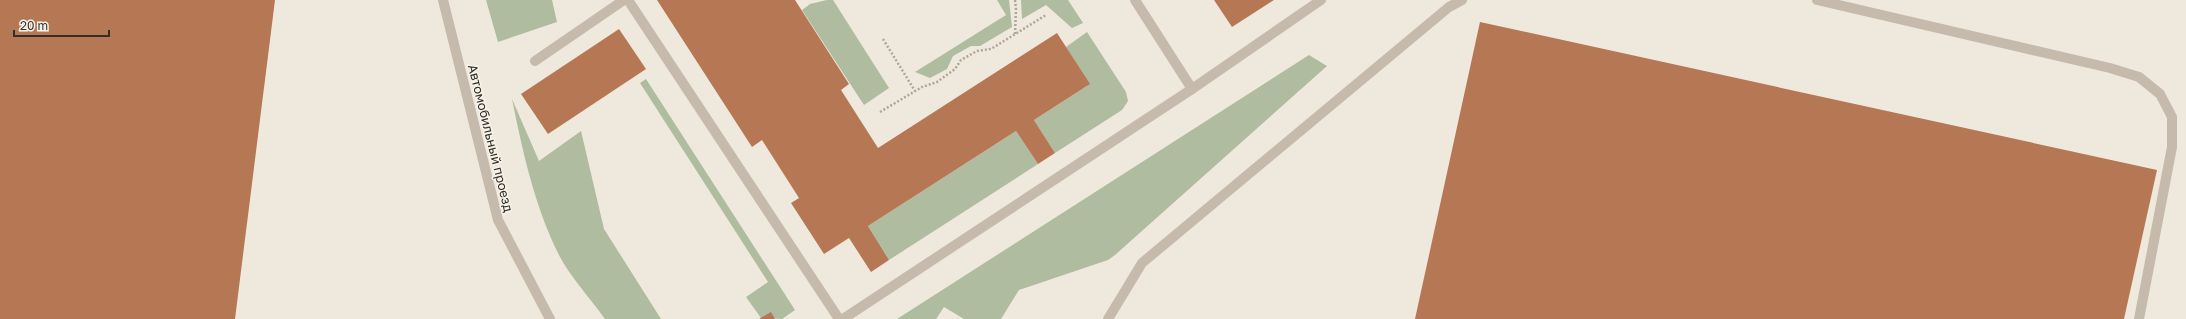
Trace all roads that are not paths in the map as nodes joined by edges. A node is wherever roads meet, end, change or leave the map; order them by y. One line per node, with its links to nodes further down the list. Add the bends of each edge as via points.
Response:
1 (444, 0): 10 (lane, Автомобильный проезд, via 498,220)
2 (624, 0): 8 (lane)
3 (628, 0): 11 (lane)
4 (1135, 0): 9 (lane)
5 (1321, 0): 9 (lane)
6 (1462, 0): 13 (lane, via 1449,7 1142,263)
7 (1817, 0): 14 (lane, via 2110,68 2139,77 2160,94 2172,117 2172,147)
8 (535, 61)
9 (1192, 89): 12 (lane)
10 (550, 319)
11 (840, 319)
12 (843, 319)
13 (1108, 319)
14 (2139, 319)

